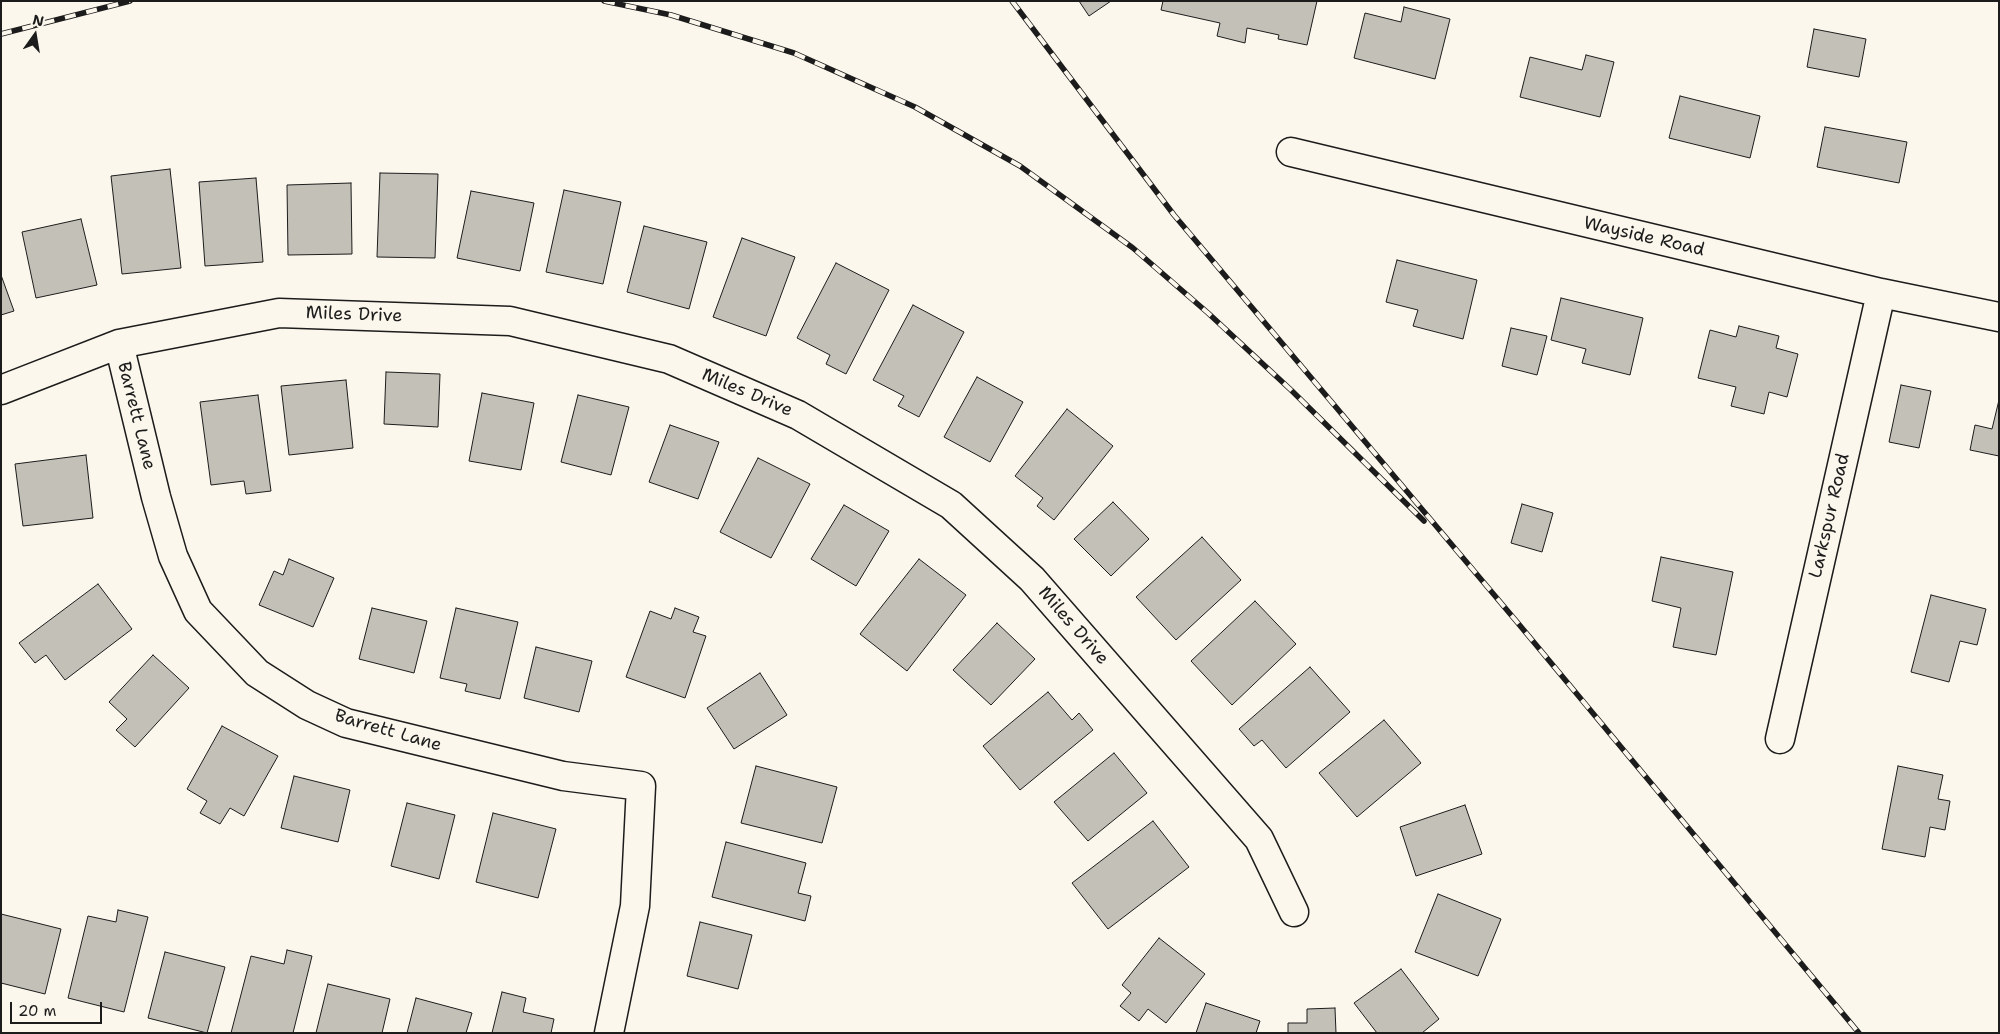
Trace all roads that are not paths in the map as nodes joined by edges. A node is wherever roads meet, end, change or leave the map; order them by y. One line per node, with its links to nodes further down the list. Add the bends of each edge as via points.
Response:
1 (1291, 152): 2 (street, Wayside Road)
2 (1881, 293): 3 (street, Wayside Road); 6 (street, Larkspur Road)
3 (1999, 318)
4 (119, 344): 5 (street, Miles Drive); 7 (street, Miles Drive, via 279,313 510,321 668,359 798,415 951,504 1032,579 1259,838); 8 (street, Barrett Lane, via 173,556 198,610 258,673 307,705 346,722 563,776 641,786 635,906)
5 (1, 390)
6 (1780, 739)
7 (1294, 912)
8 (609, 1033)

